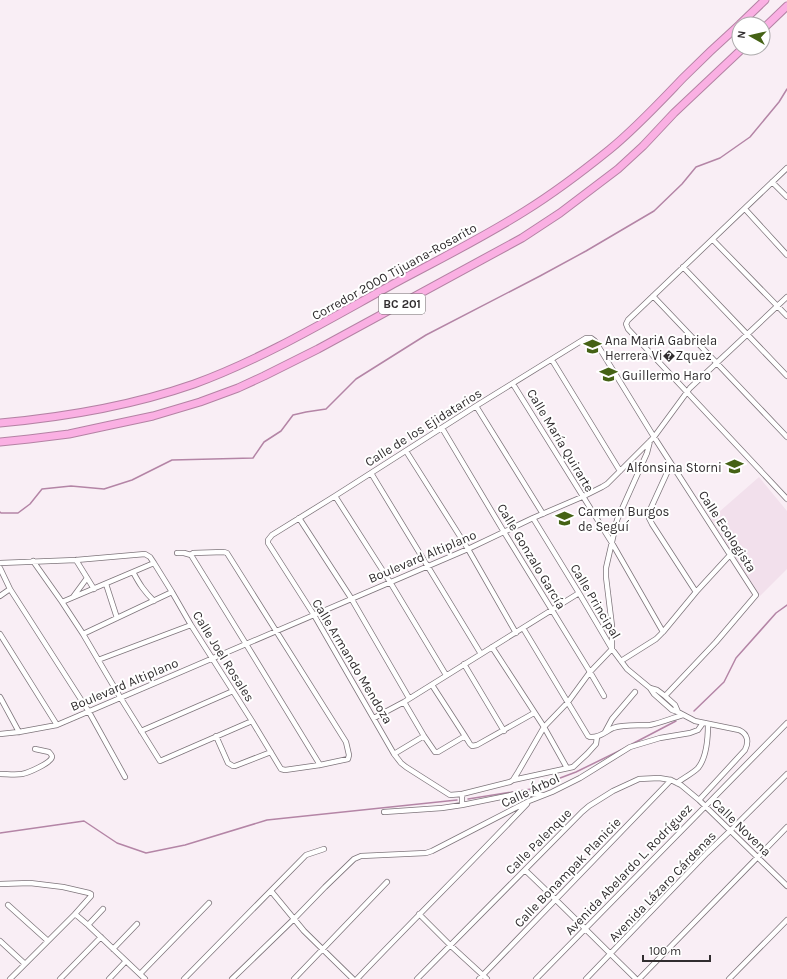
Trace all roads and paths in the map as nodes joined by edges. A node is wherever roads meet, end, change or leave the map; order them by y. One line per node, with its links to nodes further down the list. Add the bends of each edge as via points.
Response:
1 (764, 0): 3 (highway, Corredor 2000 Tijuana-Rosarito / BC 201)
2 (787, 6): 4 (highway)
3 (747, 16)
4 (771, 21)
5 (731, 32): 26 (highway, Corredor 2000 Tijuana-Rosarito / BC 201, via 635,127 586,168 544,198 508,222 295,339 193,384 143,399 68,415)
6 (735, 56): 31 (highway, BC 201, via 633,156 560,213 522,238 318,349 238,388 153,416 62,434)
7 (787, 168): 8 (street)
8 (772, 182): 9 (street); 10 (street)
9 (787, 197)
10 (744, 209): 11 (street); 12 (street)
11 (712, 240): 13 (street); 16 (street)
12 (787, 255)
13 (683, 267): 14 (street); 18 (street)
14 (653, 296): 21 (street); 24 (street, via 626,324)
15 (787, 297): 16 (street, Boulevard Altiplano)
16 (777, 306): 17 (street); 18 (street, Boulevard Altiplano)
17 (787, 316)
18 (747, 334): 21 (street, Boulevard Altiplano); 22 (street)
19 (591, 338): 20 (street, Calle de los Ejidatarios, via 586,338); 28 (street, Calle Ecologista)
20 (552, 360): 23 (street, Calle de los Ejidatarios); 34 (street)
21 (716, 364): 24 (street, Boulevard Altiplano); 29 (street)
22 (787, 376)
23 (513, 384): 25 (street, Calle de los Ejidatarios); 37 (street, Calle María Quirarte)
24 (687, 392): 28 (street, Boulevard Altiplano); 38 (street)
25 (476, 406): 27 (street, Calle de los Ejidatarios); 39 (street)
26 (0, 423)
27 (442, 428): 32 (street, Calle de los Ejidatarios); 42 (street, Calle Gonzalo García)
28 (654, 437): 30 (street, Boulevard Altiplano); 33 (street, Calle Ecologista)
29 (787, 438)
30 (650, 441): 34 (street, Boulevard Altiplano); 44 (street, via 617,520)
31 (0, 442)
32 (406, 451): 35 (street, Calle de los Ejidatarios); 45 (street)
33 (671, 464): 48 (street, Calle Ecologista); 62 (street, via 650,510 649,518)
34 (620, 471): 37 (street, Boulevard Altiplano, via 602,487)
35 (371, 473): 36 (street, Calle de los Ejidatarios); 53 (street)
36 (335, 496): 40 (street, Calle de los Ejidatarios); 57 (street)
37 (582, 497): 39 (street, Boulevard Altiplano); 44 (street, Calle María Quirarte)
38 (787, 499)
39 (543, 514): 41 (street, Boulevard Altiplano)
40 (299, 518): 43 (street, Calle de los Ejidatarios); 66 (street)
41 (533, 518): 42 (street, Boulevard Altiplano); 63 (street, Calle Principal)
42 (504, 532): 45 (street, Boulevard Altiplano); 69 (street, Calle Gonzalo García)
43 (268, 540): 70 (street, Calle Armando Mendoza)
44 (612, 543): 75 (street, Calle María Quirarte); 81 (street, via 606,573)
45 (468, 549): 53 (street, Boulevard Altiplano); 76 (street)
46 (177, 553): 47 (street)
47 (191, 555): 74 (street, via 226,552); 79 (street)
48 (730, 555): 62 (street); 94 (street, Calle Ecologista, via 756,595)
49 (76, 560): 50 (street); 52 (street, Calle Joel Rosales, via 145,554); 56 (street)
50 (33, 562): 51 (street); 68 (street)
51 (0, 563)
52 (154, 563): 55 (street); 61 (street, Calle Joel Rosales)
53 (428, 566): 57 (street, Boulevard Altiplano); 82 (street)
54 (0, 568): 59 (street)
55 (133, 572): 58 (street); 67 (street, via 141,587)
56 (87, 578): 60 (street); 65 (street)
57 (390, 582): 66 (street, Boulevard Altiplano); 88 (street)
58 (106, 584): 60 (street); 71 (street)
59 (10, 589): 64 (street); 100 (street)
60 (94, 589): 65 (street)
61 (172, 592): 67 (street); 72 (street, Calle Joel Rosales)
62 (696, 592): 75 (street)
63 (579, 593): 69 (street); 81 (street, Calle Principal)
64 (0, 596)
65 (72, 598): 68 (street)
66 (351, 598): 70 (street, Boulevard Altiplano); 97 (street)
67 (154, 601): 71 (street)
68 (62, 602): 78 (street)
69 (552, 610): 73 (street); 87 (street, Calle Gonzalo García)
70 (314, 615): 74 (street, Boulevard Altiplano); 104 (street, Calle Armando Mendoza)
71 (117, 618): 78 (street)
72 (192, 625): 83 (street, Calle Joel Rosales); 84 (street)
73 (523, 628): 76 (street); 99 (street)
74 (275, 631): 79 (street, Boulevard Altiplano); 123 (street, via 346,742 349,758)
75 (663, 632): 85 (street)
76 (516, 633): 80 (street)
77 (0, 634): 109 (street)
78 (83, 634): 84 (street)
79 (246, 644): 83 (street, Boulevard Altiplano); 123 (street)
80 (492, 647): 82 (street); 102 (street)
81 (612, 649): 85 (street, Calle Principal); 87 (street)
82 (481, 654): 86 (street)
83 (213, 659): 91 (street, Calle Joel Rosales); 95 (street, Boulevard Altiplano)
84 (98, 660): 95 (street)
85 (621, 662): 90 (street, Calle Principal)
86 (464, 664): 88 (street); 112 (street)
87 (590, 672): 93 (street, Calle Gonzalo García); 99 (street)
88 (446, 675): 89 (street)
89 (432, 685): 97 (street); 118 (street)
90 (650, 688): 94 (street, Calle Principal); 101 (street, Calle Principal, via 671,710)
91 (233, 691): 105 (street, Calle Joel Rosales); 111 (street)
92 (634, 692): 114 (street)
93 (604, 696)
94 (665, 696): 101 (street, Calle Principal, via 675,705)
95 (120, 697): 100 (street, Boulevard Altiplano); 111 (street)
96 (0, 698): 113 (street)
97 (409, 698): 98 (street)
98 (404, 702): 104 (street); 117 (street)
99 (568, 702): 110 (street); 119 (street, via 588,736)
100 (89, 712): 109 (street, Boulevard Altiplano); 127 (street)
101 (678, 712): 103 (street, Calle Principal)
102 (534, 713): 110 (street); 112 (street)
103 (683, 715): 106 (street, Calle Principal); 114 (street, via 663,722 617,727)
104 (374, 718): 122 (street, Calle Armando Mendoza)
105 (252, 721): 116 (street); 121 (street, Calle Joel Rosales)
106 (703, 723): 108 (street, Calle Principal); 132 (street, Calle Árbol, via 698,730 690,733 630,747 580,778)
107 (787, 723): 136 (street, Avenida Abelardo L. Rodríguez)
108 (708, 724): 130 (street, via 707,745 700,764); 133 (street, Calle Principal, via 744,732 748,740 741,755)
109 (57, 725): 113 (street, Boulevard Altiplano)
110 (544, 726): 124 (street); 128 (street)
111 (141, 731): 116 (street, via 161,761)
112 (504, 731): 118 (street, via 475,746 470,744)
113 (19, 732): 115 (street, Boulevard Altiplano)
114 (605, 732): 119 (street)
115 (0, 734)
116 (216, 736): 121 (street, via 228,763 232,766)
117 (424, 736): 118 (street, via 436,752); 122 (street)
118 (465, 736)
119 (595, 738): 124 (street, via 596,744 587,754 573,767)
120 (34, 749): 125 (street, via 49,752 52,758 30,772)
121 (271, 752): 123 (street, Calle Joel Rosales, via 284,770)
122 (394, 754): 131 (street, Calle Armando Mendoza, via 401,763 450,795)
123 (320, 765)
124 (567, 768): 128 (street)
125 (0, 774)
126 (787, 774): 139 (street, Avenida Lázaro Cárdenas)
127 (125, 777)
128 (513, 780): 131 (street)
129 (671, 780): 130 (street, Calle Palenque); 142 (street, Calle Palenque, via 638,779 589,806); 147 (street, Calle Bonampak Planicie)
130 (676, 783): 133 (street, Calle Palenque)
131 (462, 794): 135 (street)
132 (544, 795): 134 (street, Calle Árbol); 135 (street, via 521,794)
133 (698, 800): 136 (street, Calle Novena)
134 (529, 802): 152 (street); 153 (street, Calle Árbol, via 426,853 361,856 354,859)
135 (462, 806): 137 (street)
136 (705, 806): 139 (street, Calle Novena); 157 (street, Avenida Abelardo L. Rodríguez)
137 (384, 812)
138 (787, 827): 141 (street)
139 (730, 831): 141 (street, Calle Novena); 164 (street, Avenida Lázaro Cárdenas)
140 (324, 849): 146 (street, via 306,855)
141 (757, 857): 145 (street, Calle Novena); 182 (street)
142 (525, 870): 147 (street); 161 (street, Calle Palenque)
143 (387, 882): 163 (street)
144 (0, 884): 151 (street, via 30,883 89,893 91,896)
145 (787, 886)
146 (271, 891): 153 (street); 173 (street)
147 (556, 899): 157 (street); 168 (street, Calle Bonampak Planicie)
148 (209, 903): 167 (street)
149 (8, 905): 160 (street)
150 (104, 909): 156 (street)
151 (75, 914): 156 (street); 160 (street)
152 (419, 914): 161 (street); 177 (street)
153 (294, 919): 163 (street); 174 (street)
154 (787, 920): 183 (street)
155 (137, 924): 162 (street)
156 (88, 925): 158 (street)
157 (585, 928): 164 (street); 180 (street, Avenida Abelardo L. Rodríguez)
158 (101, 937): 162 (street); 170 (street)
159 (0, 941): 166 (street)
160 (48, 941): 166 (street)
161 (450, 945): 168 (street); 178 (street, Calle Palenque)
162 (113, 949): 165 (street)
163 (322, 949): 175 (street); 176 (street)
164 (610, 954): 181 (street, Avenida Lázaro Cárdenas); 182 (street)
165 (126, 961): 167 (street); 171 (street)
166 (25, 964): 169 (street)
167 (140, 974): 172 (street)
168 (481, 977): 179 (street)
169 (10, 979)
170 (60, 979)
171 (109, 979)
172 (145, 979)
173 (184, 979)
174 (232, 979)
175 (294, 979)
176 (353, 979)
177 (357, 979)
178 (417, 979)
179 (487, 979)
180 (536, 979)
181 (586, 979)
182 (638, 979)
183 (729, 979)

